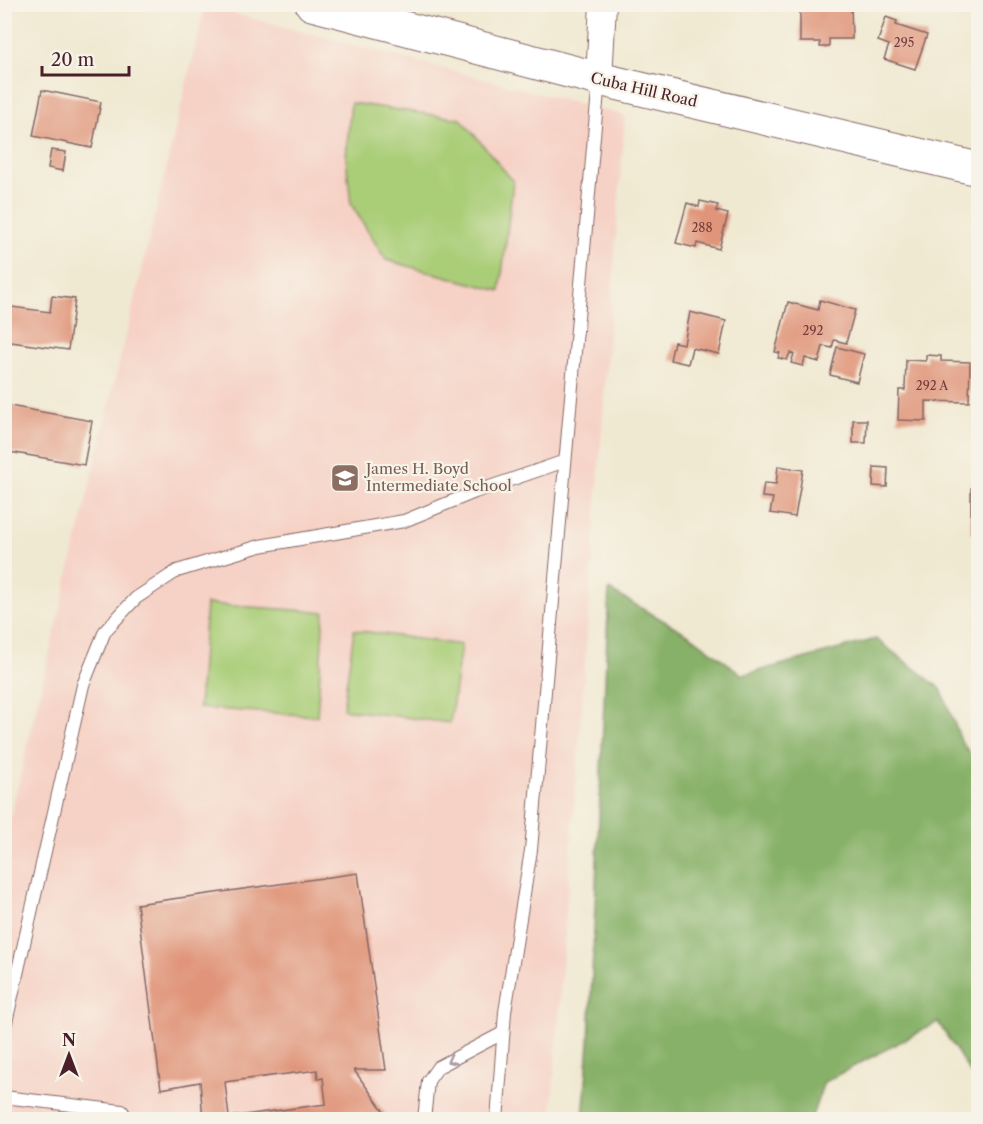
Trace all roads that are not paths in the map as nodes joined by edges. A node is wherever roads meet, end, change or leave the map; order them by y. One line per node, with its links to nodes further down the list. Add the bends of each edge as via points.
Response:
1 (312, 4): 3 (main road, Cuba Hill Road)
2 (603, 4): 3 (street)
3 (599, 79): 4 (main road, Cuba Hill Road); 5 (lane)
4 (978, 169)
5 (566, 461): 6 (lane, via 404,521 260,546 177,571 136,598 105,631 82,686); 7 (lane, via 531,850)
6 (4, 1031)
7 (503, 1033): 10 (lane, one-way to 10, via 438,1067 428,1081); 11 (lane)
8 (4, 1096): 9 (lane, via 122,1111)
9 (128, 1119)
10 (424, 1119)
11 (497, 1119)

